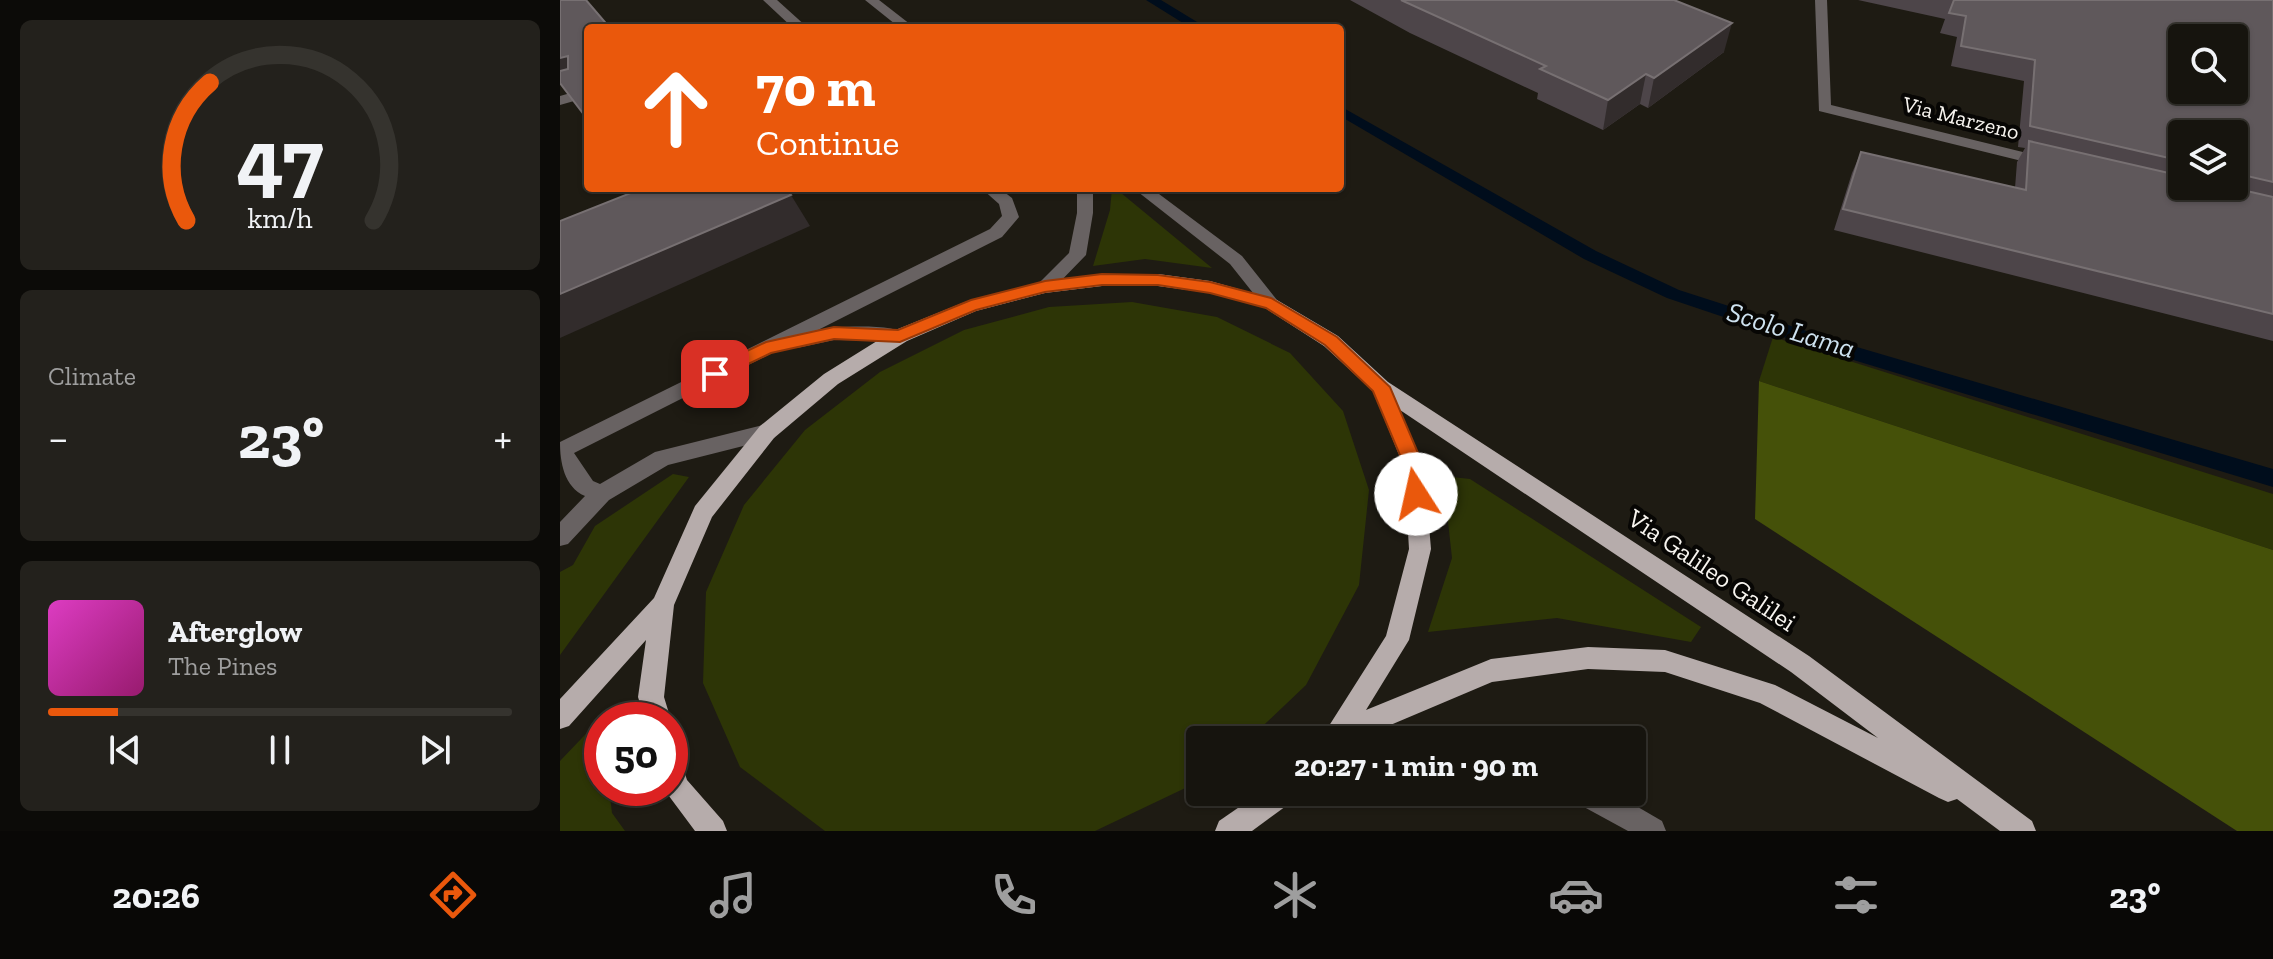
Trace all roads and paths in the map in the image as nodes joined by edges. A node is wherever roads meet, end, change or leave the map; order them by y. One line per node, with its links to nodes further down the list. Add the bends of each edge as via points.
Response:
1 (769, 0): 4 (street)
2 (871, 0): 5 (street)
3 (1821, 0): 8 (street, Via Marzeno, via 1824,108)
4 (797, 24)
5 (903, 24)
6 (584, 93): 7 (street)
7 (560, 101)
8 (2056, 164)
9 (994, 192): 15 (street, via 1006,202 1011,217 996,233)
10 (1085, 192): 12 (street, via 1077,255)
11 (1146, 192): 13 (street, via 1236,260)
12 (1045, 287): 13 (main road, Via Galileo Galilei, via 1158,280); 14 (main road, Via Galileo Galilei, via 971,306)
13 (1271, 304): 16 (main road, Via Galileo Galilei, via 1331,341)
14 (900, 336): 15 (street, via 834,333); 17 (main road, Via Galileo Galilei, via 831,379)
15 (766, 348): 18 (street)
16 (1381, 387): 24 (main road, via 1414,467 1420,549 1397,640); 29 (main road, Via Galileo Galilei, via 1800,664)
17 (767, 432): 19 (street, via 662,458); 21 (main road, Via Galileo Galilei, via 703,512)
18 (561, 451): 19 (street, via 585,487)
19 (601, 494): 20 (street)
20 (560, 537)
21 (662, 605): 22 (main road); 23 (main road)
22 (653, 702)
23 (560, 717)
24 (1343, 726)
25 (1362, 726): 29 (main road, Via Galileo Galilei, via 1491,671 1588,658 1665,661 1766,693)
26 (688, 801): 30 (main road)
27 (1266, 806): 31 (main road)
28 (1612, 806): 32 (street)
29 (2012, 824)
30 (713, 831)
31 (1229, 831)
32 (1652, 831)

